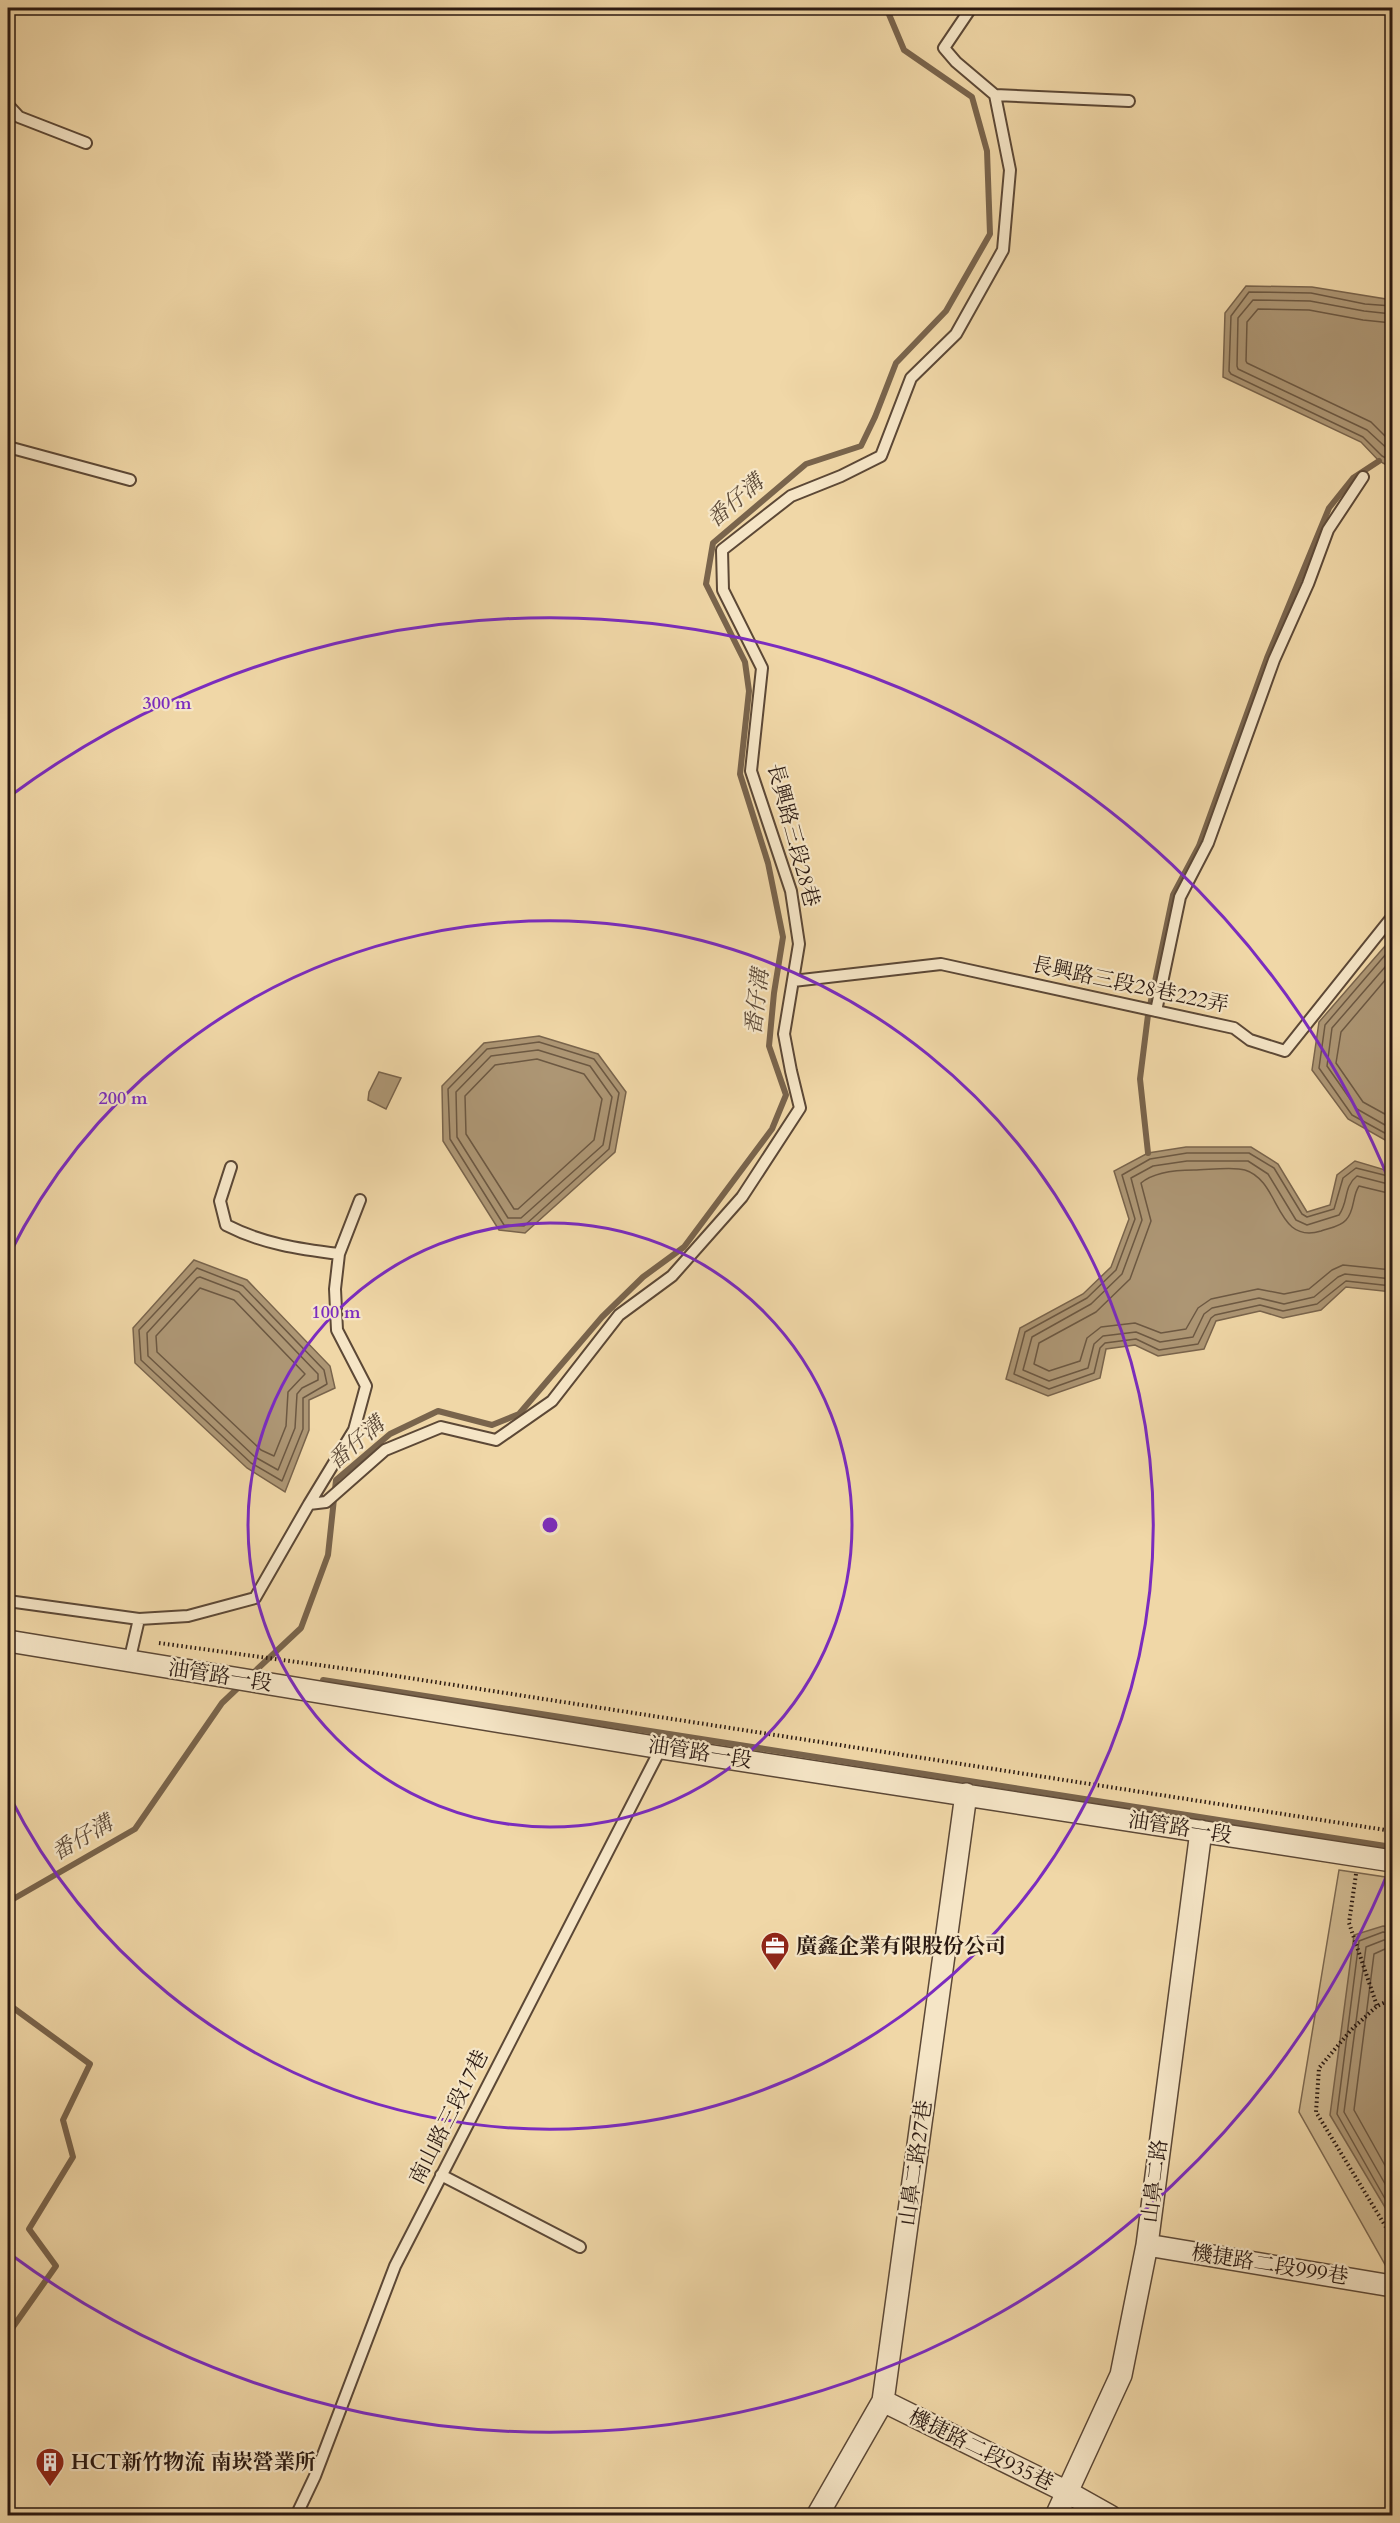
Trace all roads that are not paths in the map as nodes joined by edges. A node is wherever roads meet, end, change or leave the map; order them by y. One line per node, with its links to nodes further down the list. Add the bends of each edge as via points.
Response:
1 (971, 8): 2 (lane, via 944,48)
2 (995, 95): 3 (lane); 10 (lane, 長興路三段28巷, via 1010,170 1003,250 956,334 911,378 881,456 791,496 722,550 723,590 762,668 752,771 791,891 799,944)
3 (1129, 101)
4 (8, 105): 5 (lane, via 19,117)
5 (86, 143)
6 (8, 447): 8 (lane)
7 (1363, 477): 11 (lane, via 1328,530 1274,660 1208,843 1180,897)
8 (130, 480)
9 (1392, 917): 11 (lane, 長興路三段28巷222弄, via 1286,1051 1250,1040 1234,1028)
10 (793, 981): 11 (lane, 長興路三段28巷222弄, via 941,964); 15 (lane, 長興路三段28巷, via 784,1034 800,1108 742,1197 672,1276 619,1315 552,1401 496,1440 441,1427 385,1450 326,1502)
11 (1156, 1011)
12 (231, 1167): 14 (lane, via 220,1201 226,1225 251,1238 283,1247)
13 (360, 1200): 14 (lane)
14 (339, 1254): 15 (lane, via 335,1289 337,1330 366,1386 354,1430)
15 (309, 1504): 17 (lane, via 255,1598 188,1616)
16 (8, 1602): 17 (lane)
17 (139, 1619): 19 (lane)
18 (8, 1641): 19 (street, 油管路一段)
19 (129, 1662): 20 (street, 油管路一段)
20 (661, 1748): 21 (street, 油管路一段); 24 (lane, 南山路三段17巷)
21 (966, 1794): 22 (street, 油管路一段); 28 (street, 山鼻二路27巷)
22 (1202, 1831): 23 (street, 油管路一段); 25 (street, 山鼻二路)
23 (1392, 1861)
24 (441, 2175): 26 (lane); 30 (lane, 南山路三段17巷, via 387,2285 315,2476)
25 (1147, 2245): 27 (street, 機捷路二段999巷); 29 (street, 山鼻二路, via 1121,2375)
26 (580, 2247)
27 (1392, 2286)
28 (884, 2402): 29 (street, 機捷路二段935巷); 31 (street, 山鼻二路27巷)
29 (1069, 2493): 32 (street, 山鼻二路); 33 (street, 機捷路二段935巷)
30 (296, 2516)
31 (817, 2516)
32 (1056, 2516)
33 (1110, 2516)

